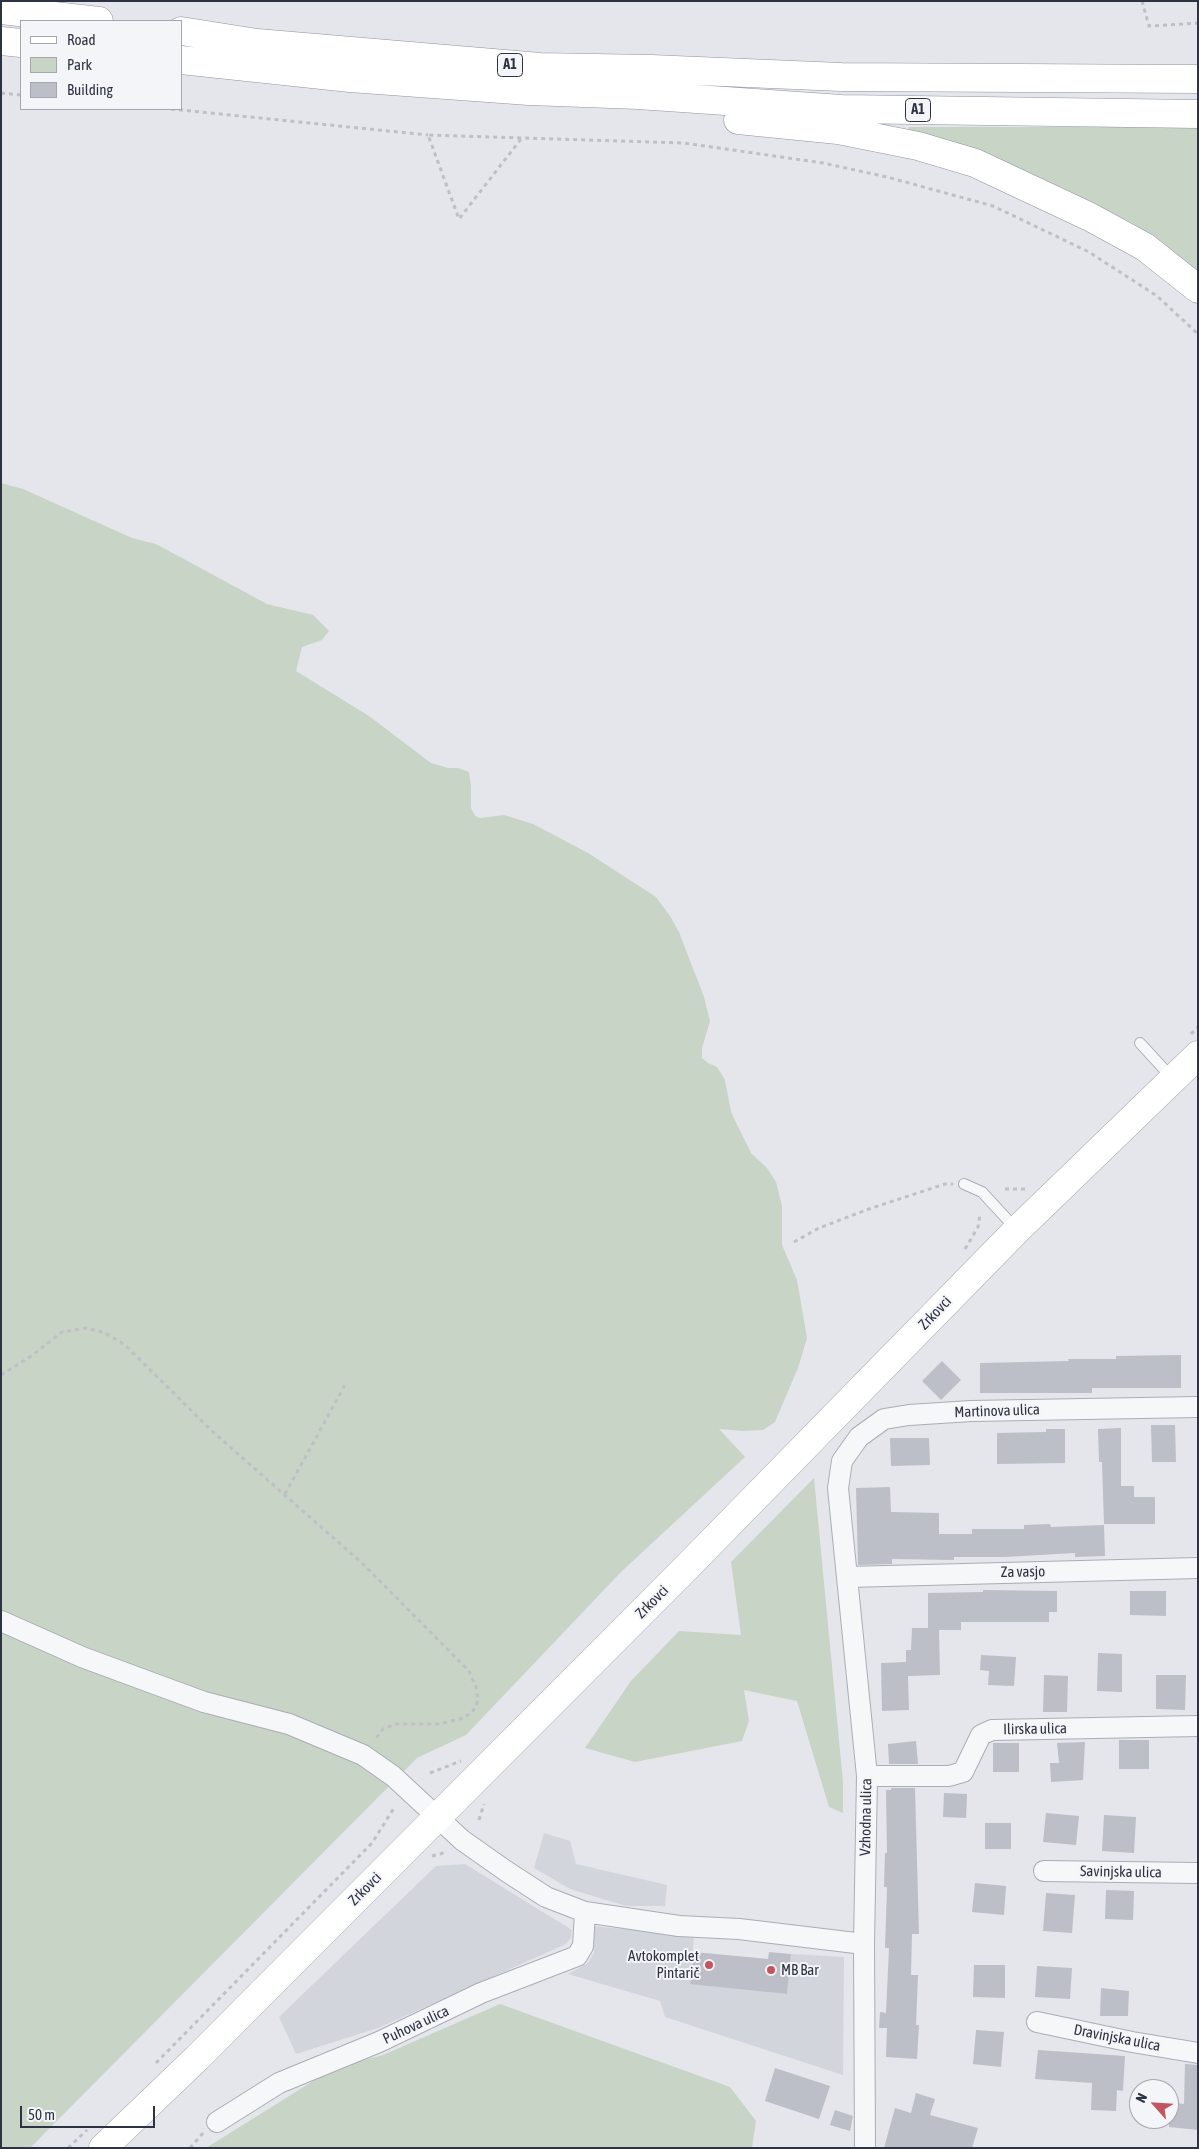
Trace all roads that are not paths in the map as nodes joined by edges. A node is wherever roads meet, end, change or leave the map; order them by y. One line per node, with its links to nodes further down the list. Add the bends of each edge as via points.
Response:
1 (1, 10): 2 (main road)
2 (90, 20)
3 (182, 32): 7 (main road, A1, via 257,43 540,67 840,77)
4 (1, 41): 5 (main road)
5 (20, 43)
6 (182, 60): 8 (main road, A1, via 350,78)
7 (1198, 79)
8 (638, 95): 9 (main road, A1, via 842,108); 10 (main road, via 656,111 838,130 918,146 975,163 1090,217 1145,247)
9 (1198, 114)
10 (1198, 289)
11 (1140, 1043): 13 (lane)
12 (1198, 1055): 13 (main road, Zrkovci)
13 (1173, 1080): 15 (main road, Zrkovci)
14 (964, 1184): 15 (lane, via 982,1192)
15 (1017, 1230): 23 (main road, Zrkovci)
16 (1198, 1407): 17 (street, Martinova ulica, via 971,1410 884,1419 859,1437 842,1461)
17 (838, 1488): 19 (street, Vzhodna ulica)
18 (1198, 1568): 19 (street, Za vasjo)
19 (847, 1576): 22 (street, Vzhodna ulica)
20 (1, 1621): 23 (street, via 163,1687 204,1702 289,1724 363,1755 393,1776)
21 (1198, 1726): 22 (street, Ilirska ulica, via 992,1730 982,1735 962,1772 949,1776)
22 (867, 1776): 27 (street, Vzhodna ulica)
23 (438, 1816): 26 (street, via 462,1840 524,1884); 31 (main road, Zrkovci, via 197,2058)
24 (1044, 1871): 25 (street, Savinjska ulica)
25 (1198, 1873)
26 (585, 1912): 27 (street, via 679,1926 739,1929); 30 (street, Puhova ulica, via 583,1946 577,1956 481,1993 379,2042 278,2083)
27 (864, 1944): 32 (street, Vzhodna ulica)
28 (1037, 2022): 29 (street, Dravinjska ulica)
29 (1198, 2053)
30 (217, 2122)
31 (96, 2138)
32 (865, 2148)

